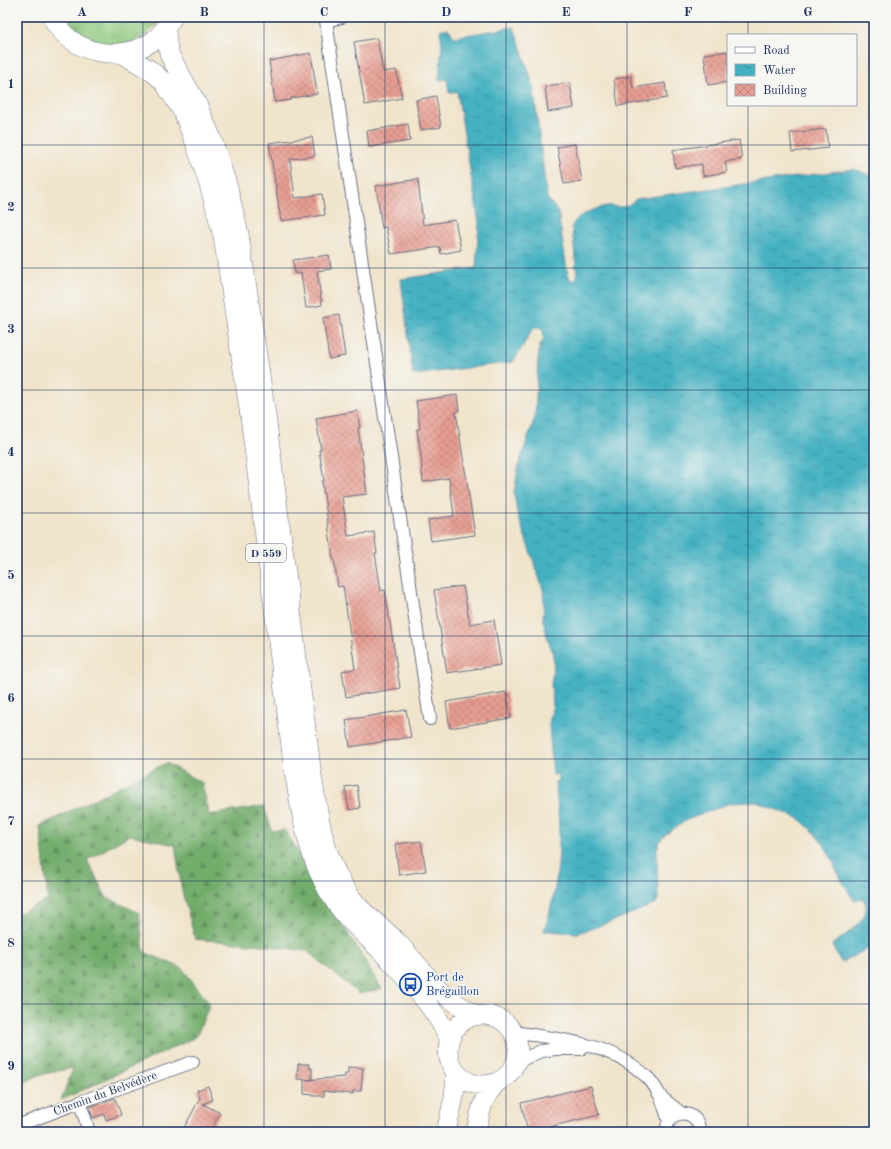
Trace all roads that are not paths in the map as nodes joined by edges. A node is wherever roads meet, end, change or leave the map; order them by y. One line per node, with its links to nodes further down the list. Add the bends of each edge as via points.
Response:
1 (52, 17): 5 (main road, via 64,34 77,44 91,51)
2 (342, 17): 3 (street)
3 (326, 19): 6 (street)
4 (169, 23): 5 (main road, via 153,41); 7 (main road, D 559, via 166,43 170,56 197,104 212,139 227,184 239,234 266,416 317,813 327,850 341,881 359,906 398,943 440,991)
5 (122, 54): 9 (main road, D 559, via 150,70 163,81 183,112 210,188 223,236 250,416 294,771 301,815 311,853 326,887 342,911 411,984)
6 (430, 719)
7 (475, 1015): 8 (main road, via 501,1019); 9 (main road, via 459,1024)
8 (514, 1032): 10 (street, via 557,1038); 12 (main road, via 518,1041)
9 (449, 1038): 13 (main road, via 448,1057)
10 (602, 1049): 12 (street, via 541,1051); 15 (street, via 624,1060 648,1078)
11 (193, 1062): 16 (street, Chemin du Belvédère)
12 (517, 1062): 14 (main road, via 506,1078)
13 (456, 1073): 14 (main road, via 475,1085); 21 (main road, via 454,1097)
14 (497, 1082): 22 (main road, via 482,1105)
15 (661, 1097): 17 (street); 19 (street)
16 (80, 1102): 18 (street, Chemin du Belvédère); 20 (street)
17 (681, 1113): 19 (street, via 674,1116); 23 (street, via 693,1116)
18 (17, 1126)
19 (668, 1126)
20 (89, 1132)
21 (446, 1132)
22 (476, 1132)
23 (699, 1132)

